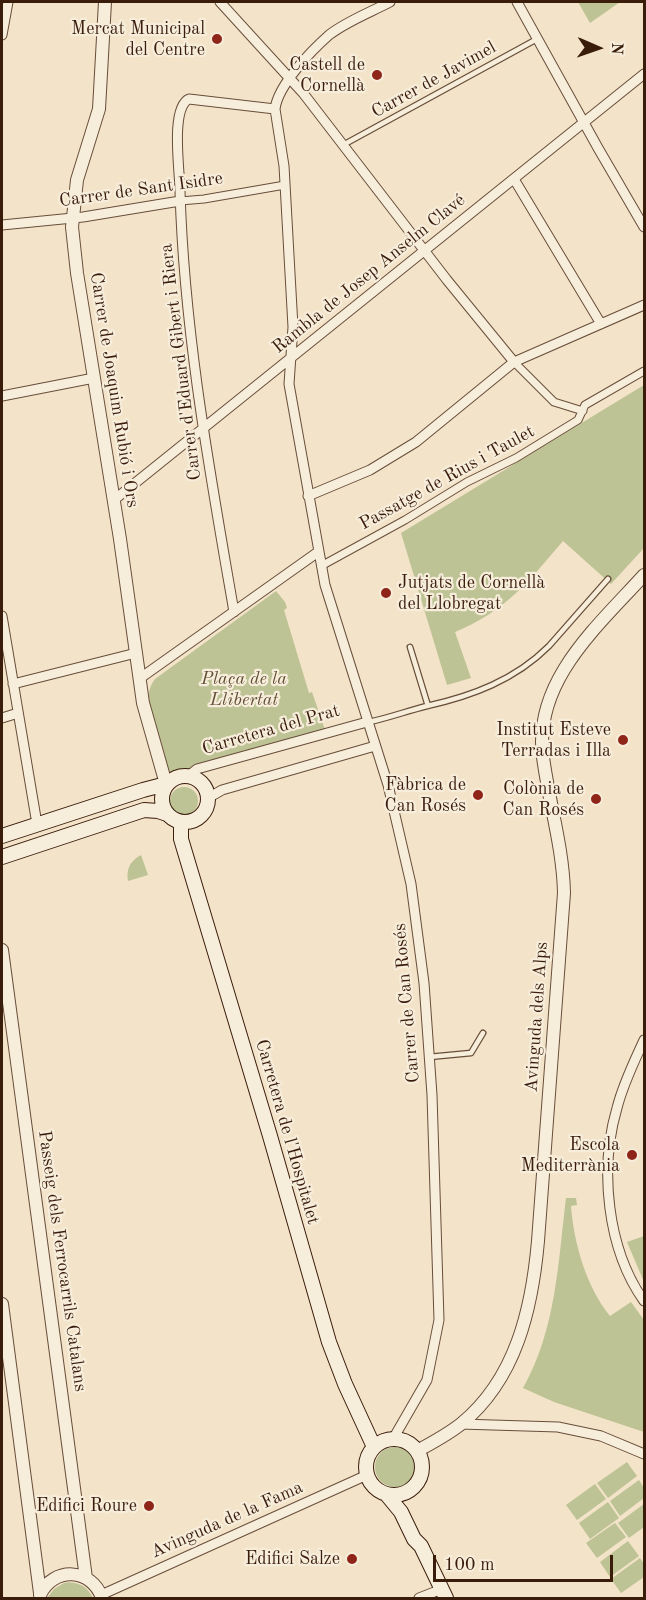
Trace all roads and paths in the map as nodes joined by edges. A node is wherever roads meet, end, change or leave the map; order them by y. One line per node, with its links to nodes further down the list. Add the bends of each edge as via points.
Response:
1 (8, 2): 6 (street)
2 (105, 2): 16 (street, Carrer de Joaquim Rubió i Ors, via 99,109 79,173)
3 (220, 2): 9 (street)
4 (390, 2): 9 (street, via 330,35)
5 (517, 2): 7 (street)
6 (2, 35)
7 (537, 39): 11 (street); 12 (lane, Carrer de Javimel)
8 (645, 74): 11 (street, Rambla de Josep Anselm Clavé)
9 (289, 78): 10 (street, via 279,93); 12 (street)
10 (276, 109): 14 (street, Carrer de Can Rosés); 15 (street, Carrer d'Eduard Gibert i Riera, via 184,101 177,141)
11 (584, 123): 13 (street, Rambla de Josep Anselm Clavé); 18 (street)
12 (343, 145): 19 (street)
13 (513, 179): 19 (street, Rambla de Josep Anselm Clavé); 21 (street)
14 (285, 185): 15 (street, Carrer de Sant Isidre); 22 (street, Carrer de Can Rosés, via 293,327)
15 (180, 201): 16 (street, Carrer de Sant Isidre); 28 (street, Carrer d'Eduard Gibert i Riera, via 187,299)
16 (73, 218): 17 (street, Carrer de Sant Isidre); 25 (street, Carrer de Joaquim Rubió i Ors, via 77,273)
17 (2, 225)
18 (645, 227)
19 (424, 251): 22 (street, Rambla de Josep Anselm Clavé); 23 (street)
20 (645, 305): 21 (street)
21 (601, 324): 23 (street)
22 (290, 359): 28 (street, Rambla de Josep Anselm Clavé); 29 (street, Carrer de Can Rosés, via 289,384)
23 (514, 362): 27 (street, via 554,402); 29 (street, via 396,455 354,478)
24 (645, 371): 27 (street, Passatge de Rius i Taulet, via 585,405)
25 (94, 378): 26 (street); 30 (street, Carrer de Joaquim Rubió i Ors)
26 (2, 396)
27 (583, 411): 32 (street, Passatge de Rius i Taulet, via 578,420 516,458 466,482)
28 (204, 428): 30 (street, Rambla de Josep Anselm Clavé); 35 (street, Carrer d'Eduard Gibert i Riera)
29 (308, 496): 31 (street, Carrer de Can Rosés)
30 (114, 500): 39 (street, Carrer de Joaquim Rubió i Ors)
31 (318, 552): 32 (street, Carrer de Can Rosés); 35 (street)
32 (321, 566): 45 (street, Carrer de Can Rosés)
33 (645, 575): 61 (street, Avinguda dels Alps, via 567,664 554,688 544,721 543,757 563,862 564,893 537,1250 523,1326 511,1360 494,1389)
34 (608, 579): 42 (lane, via 527,665 480,691)
35 (234, 612): 40 (street)
36 (2, 616): 37 (street)
37 (3, 639): 41 (street)
38 (410, 647): 42 (lane)
39 (135, 653): 40 (street, Carrer de Joaquim Rubió i Ors); 41 (street)
40 (139, 679): 48 (street, Carrer de Joaquim Rubió i Ors, via 142,703)
41 (13, 684): 43 (street)
42 (428, 706): 45 (lane)
43 (18, 712): 44 (street); 52 (street)
44 (2, 718)
45 (367, 722): 46 (street, Carrer de Can Rosés); 47 (street, Carretera del Prat, via 197,769)
46 (375, 746): 49 (street, via 222,790); 58 (street, Carrer de Can Rosés, via 411,884)
47 (188, 776): 48 (main road); 49 (main road, via 204,785)
48 (166, 784): 50 (main road, via 161,798); 52 (main road)
49 (208, 798): 51 (main road, via 199,818)
50 (167, 814): 51 (main road); 54 (main road, via 144,810)
51 (181, 822): 63 (main road, Carretera de l'Hospitalet, via 182,844 329,1342)
52 (36, 824): 53 (main road)
53 (2, 836)
54 (2, 857)
55 (2, 950): 70 (street, Passeig dels Ferrocarrils Catalans)
56 (483, 1034): 58 (lane, via 471,1053)
57 (645, 1040): 59 (street, via 616,1108 608,1189 623,1262)
58 (429, 1057): 62 (street, Carrer de Can Rosés, via 439,1320 427,1380)
59 (645, 1301)
60 (2, 1304): 72 (street)
61 (460, 1424): 64 (street, Avinguda dels Alps); 65 (street, via 558,1427 601,1436)
62 (393, 1439): 63 (main road); 64 (main road, via 407,1442)
63 (374, 1448): 66 (main road, via 367,1460)
64 (417, 1451): 67 (main road, via 422,1471)
65 (645, 1454)
66 (367, 1475): 68 (main road, via 374,1488); 73 (street, Avinguda de la Fama)
67 (410, 1491): 68 (main road); 69 (main road, via 410,1509)
68 (387, 1495): 69 (main road)
69 (421, 1546): 71 (main road)
70 (86, 1578): 72 (street, via 63,1574 53,1579); 73 (street)
71 (444, 1594): 74 (street)
72 (39, 1596)
73 (102, 1597)
74 (419, 1599)

